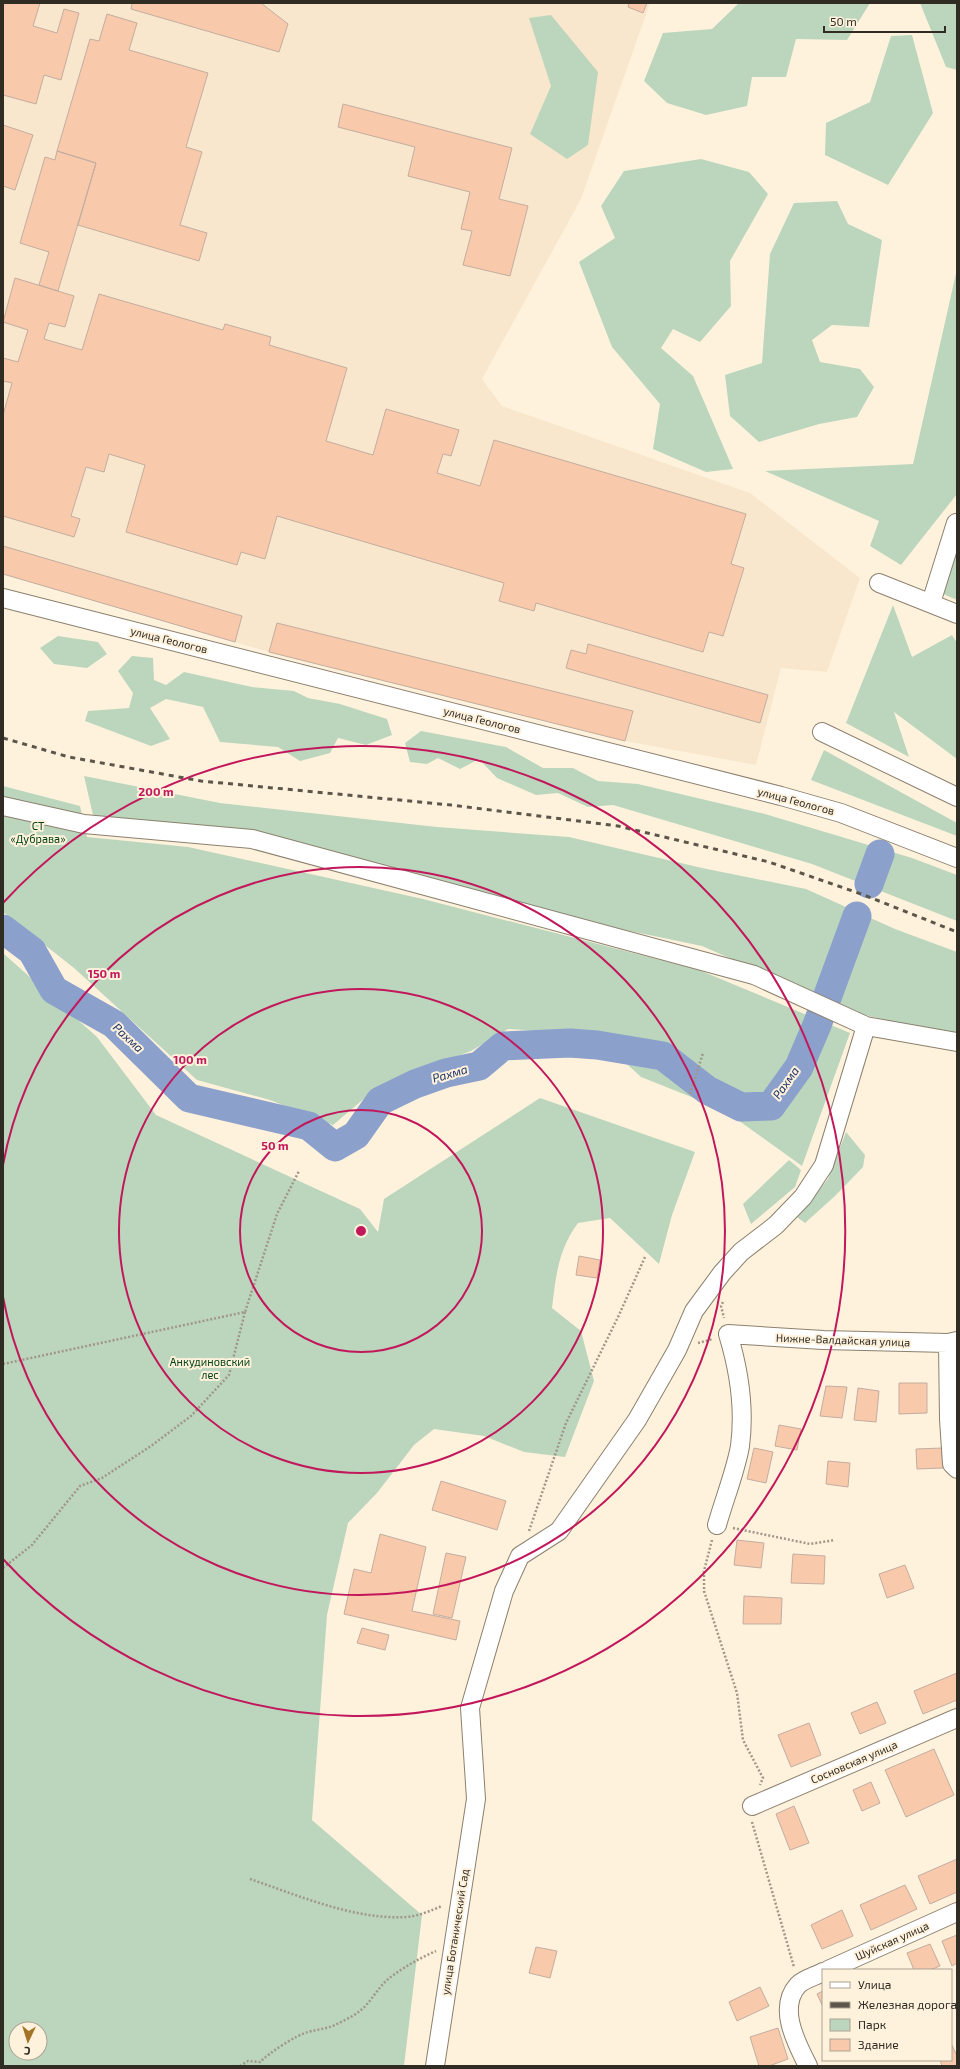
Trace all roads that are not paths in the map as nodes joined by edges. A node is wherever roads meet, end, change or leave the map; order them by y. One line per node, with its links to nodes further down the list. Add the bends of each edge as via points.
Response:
1 (956, 523): 4 (street)
2 (879, 583): 4 (street)
3 (3, 598): 9 (street, улица Геологов, via 781,796 841,813)
4 (931, 603): 5 (street)
5 (957, 614)
6 (822, 732): 7 (street)
7 (957, 797)
8 (3, 806): 10 (street, via 84,824 252,839 754,975)
9 (957, 858)
10 (866, 1026): 11 (street); 20 (street, улица Ботанический Сад, via 824,1165 803,1197 776,1225 741,1252 722,1273 694,1311 677,1350 637,1420 559,1531 520,1556 504,1591 470,1708 476,1799)
11 (957, 1042)
12 (952, 1342): 13 (street, via 949,1420); 14 (street, Нижне-Валдайская улица, via 822,1340 728,1334 741,1393 740,1446)
13 (954, 1467)
14 (716, 1525)
15 (957, 1718): 16 (street, Сосновская улица)
16 (752, 1806)
17 (957, 1912): 18 (street, Шуйская улица)
18 (830, 1969)
19 (822, 1973): 21 (street, via 795,1992 789,2017 793,2036)
20 (435, 2066)
21 (808, 2066)

